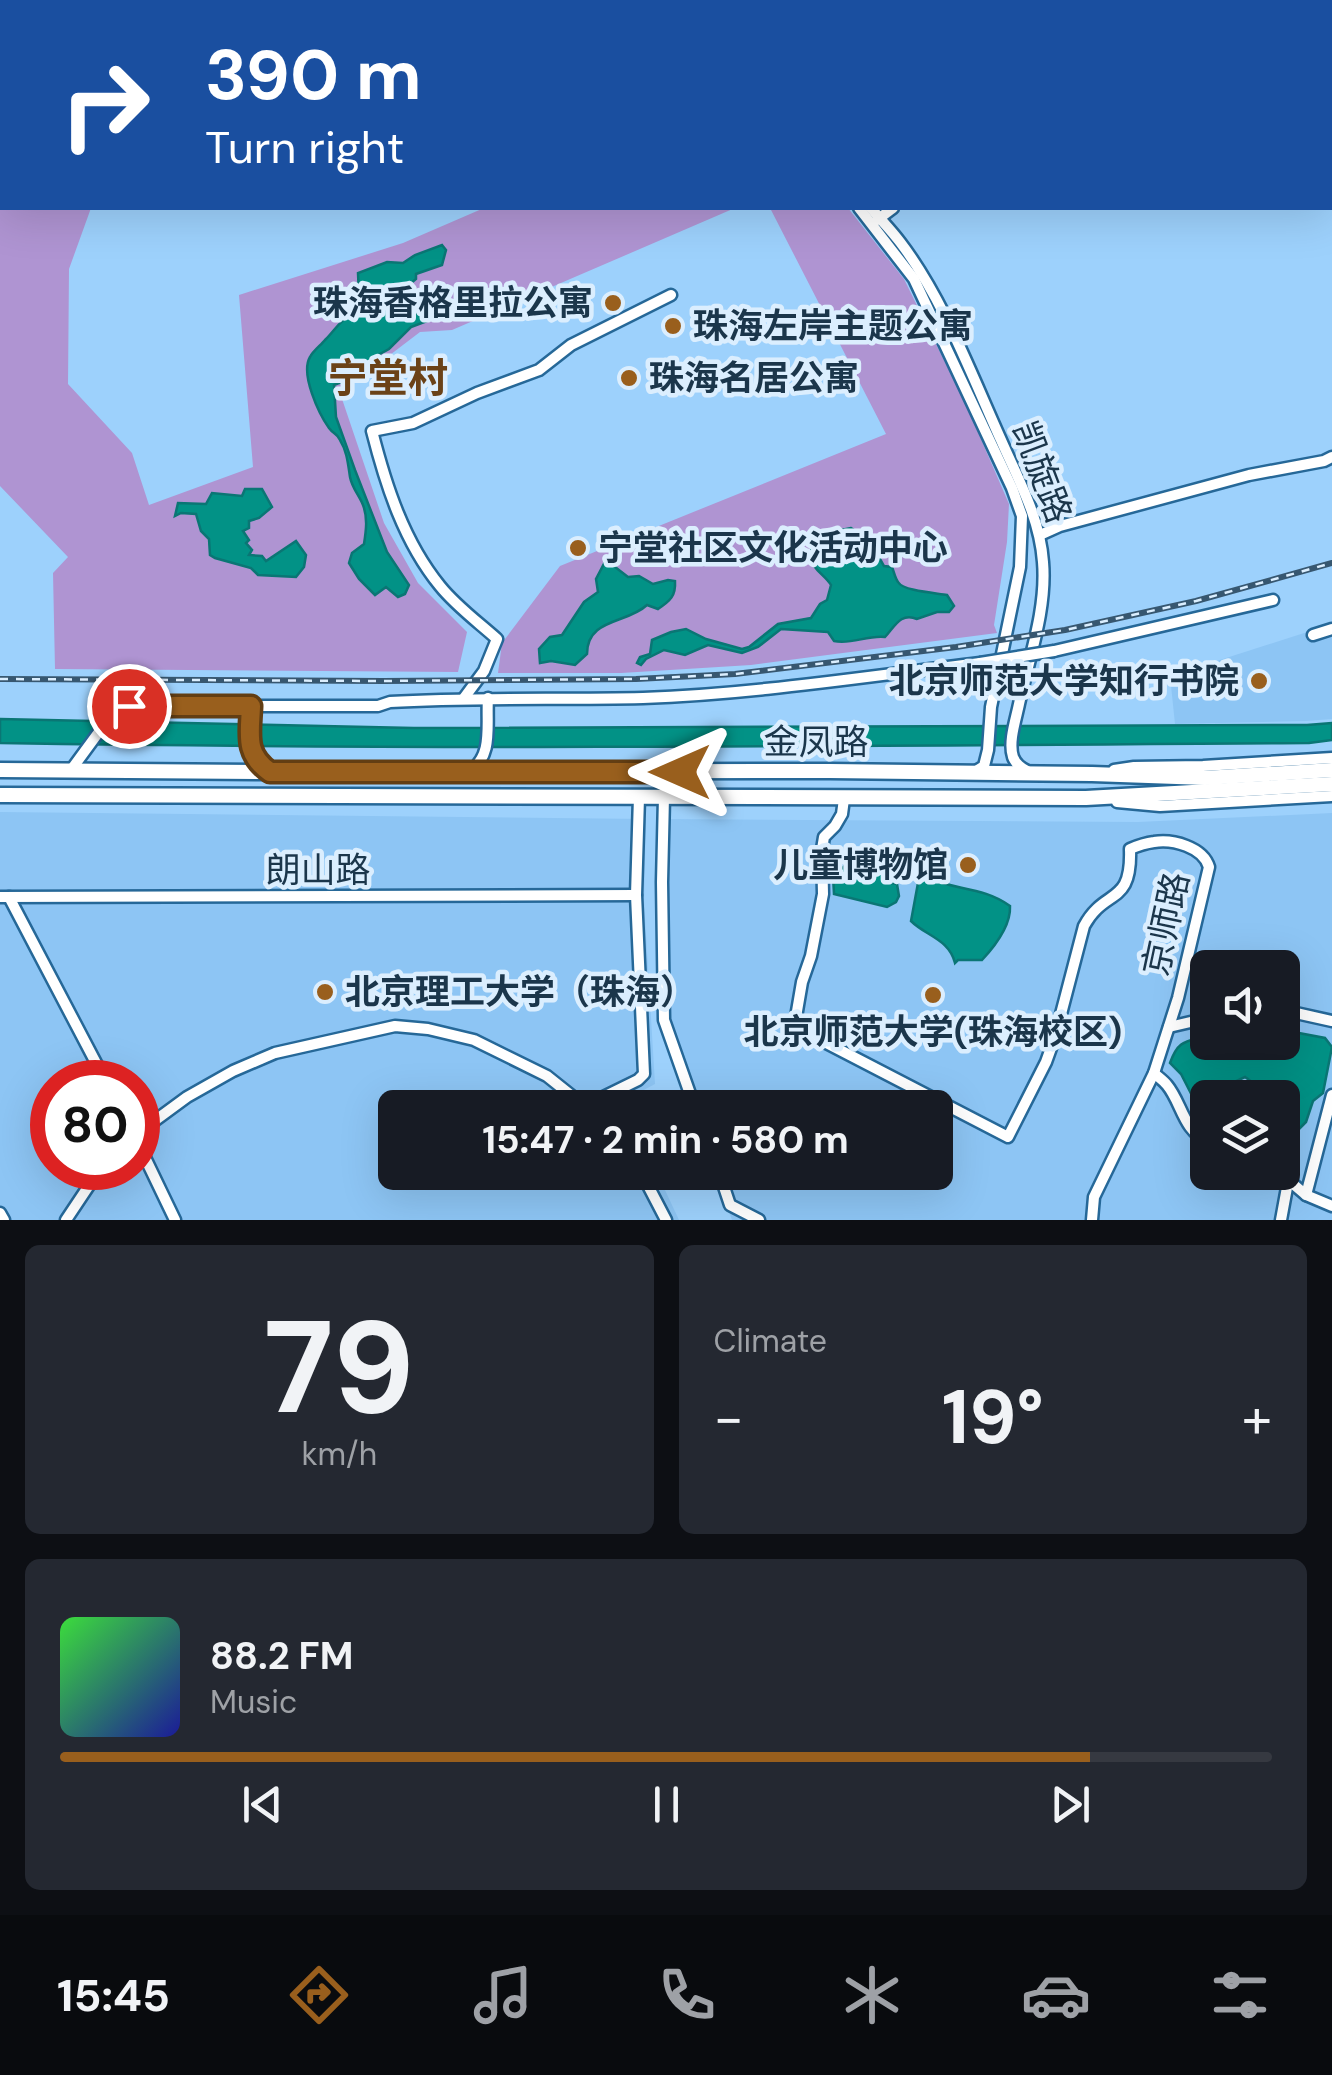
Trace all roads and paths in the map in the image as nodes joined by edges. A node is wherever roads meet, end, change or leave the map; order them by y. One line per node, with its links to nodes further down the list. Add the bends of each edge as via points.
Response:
1 (871, 213): 4 (street, 凯旋路, via 902,244 935,300); 8 (street, 凯旋路, via 914,279 1022,516 1020,567)
2 (671, 295): 10 (street, via 571,345 539,370 413,423 372,431 384,481 418,557 442,590 497,639)
3 (1332, 457): 4 (street)
4 (1040, 535): 9 (street, 凯旋路, via 1042,607)
5 (1273, 600): 11 (street, bridge, via 980,663 646,698)
6 (1332, 630): 7 (street)
7 (1313, 635)
8 (994, 692): 9 (street); 23 (street, 凯旋路, via 984,766)
9 (1021, 696): 25 (street, 凯旋路, via 1012,748 1016,763)
10 (464, 698): 11 (street); 12 (street)
11 (488, 698): 14 (street)
12 (251, 706): 13 (street); 17 (street, via 116,710)
13 (250, 749): 19 (street); 21 (street)
14 (486, 752): 20 (street); 22 (street)
15 (1332, 758): 24 (street, 金凤路)
16 (0, 770): 17 (highway, 金凤路)
17 (71, 770): 19 (highway, 金凤路)
18 (1332, 770): 24 (highway, 金凤路, via 1204,778)
19 (230, 771): 21 (highway, 金凤路)
20 (504, 771): 22 (highway, 金凤路); 23 (highway, 金凤路)
21 (270, 772): 22 (highway, 金凤路)
22 (468, 772)
23 (968, 774): 25 (highway, 金凤路)
24 (1092, 774): 25 (highway, 金凤路)
25 (1034, 775)
26 (1332, 784): 31 (highway, 金凤路)
27 (0, 795): 29 (highway, 金凤路)
28 (1332, 796): 31 (street, 金凤路, via 1160,806)
29 (638, 797): 30 (highway, 金凤路); 33 (street)
30 (664, 798): 32 (highway, 金凤路); 43 (street, via 664,1020)
31 (1086, 798): 32 (highway, 金凤路)
32 (844, 799): 38 (street, 京师路, via 842,814 824,837 823,894 796,1017 811,1035 1008,1137 1046,1062 1084,926 1127,883 1130,848 1155,842 1199,851 1209,867)
33 (636, 895): 34 (street, 朗山路); 42 (street, via 644,1074)
34 (4, 897): 39 (street)
35 (1300, 1014): 36 (street)
36 (1332, 1020)
37 (1190, 1022): 38 (street)
38 (1169, 1027): 40 (street, 京师路)
39 (94, 1060)
40 (1154, 1072): 46 (street); 61 (street, 京师路, via 1094,1198)
41 (565, 1090): 45 (street, via 474,1040 394,1026 275,1053)
42 (619, 1090)
43 (689, 1090)
44 (1332, 1095): 53 (street)
45 (160, 1117)
46 (1190, 1127)
47 (160, 1189): 58 (street)
48 (88, 1190): 57 (street)
49 (650, 1190): 59 (street)
50 (725, 1190): 60 (street, via 730,1205)
51 (1287, 1190): 62 (street)
52 (1299, 1190): 53 (street)
53 (1306, 1195): 54 (street)
54 (1332, 1206)
55 (0, 1213): 56 (street)
56 (4, 1220)
57 (66, 1220)
58 (175, 1220)
59 (666, 1220)
60 (759, 1220)
61 (1092, 1220)
62 (1282, 1220)

